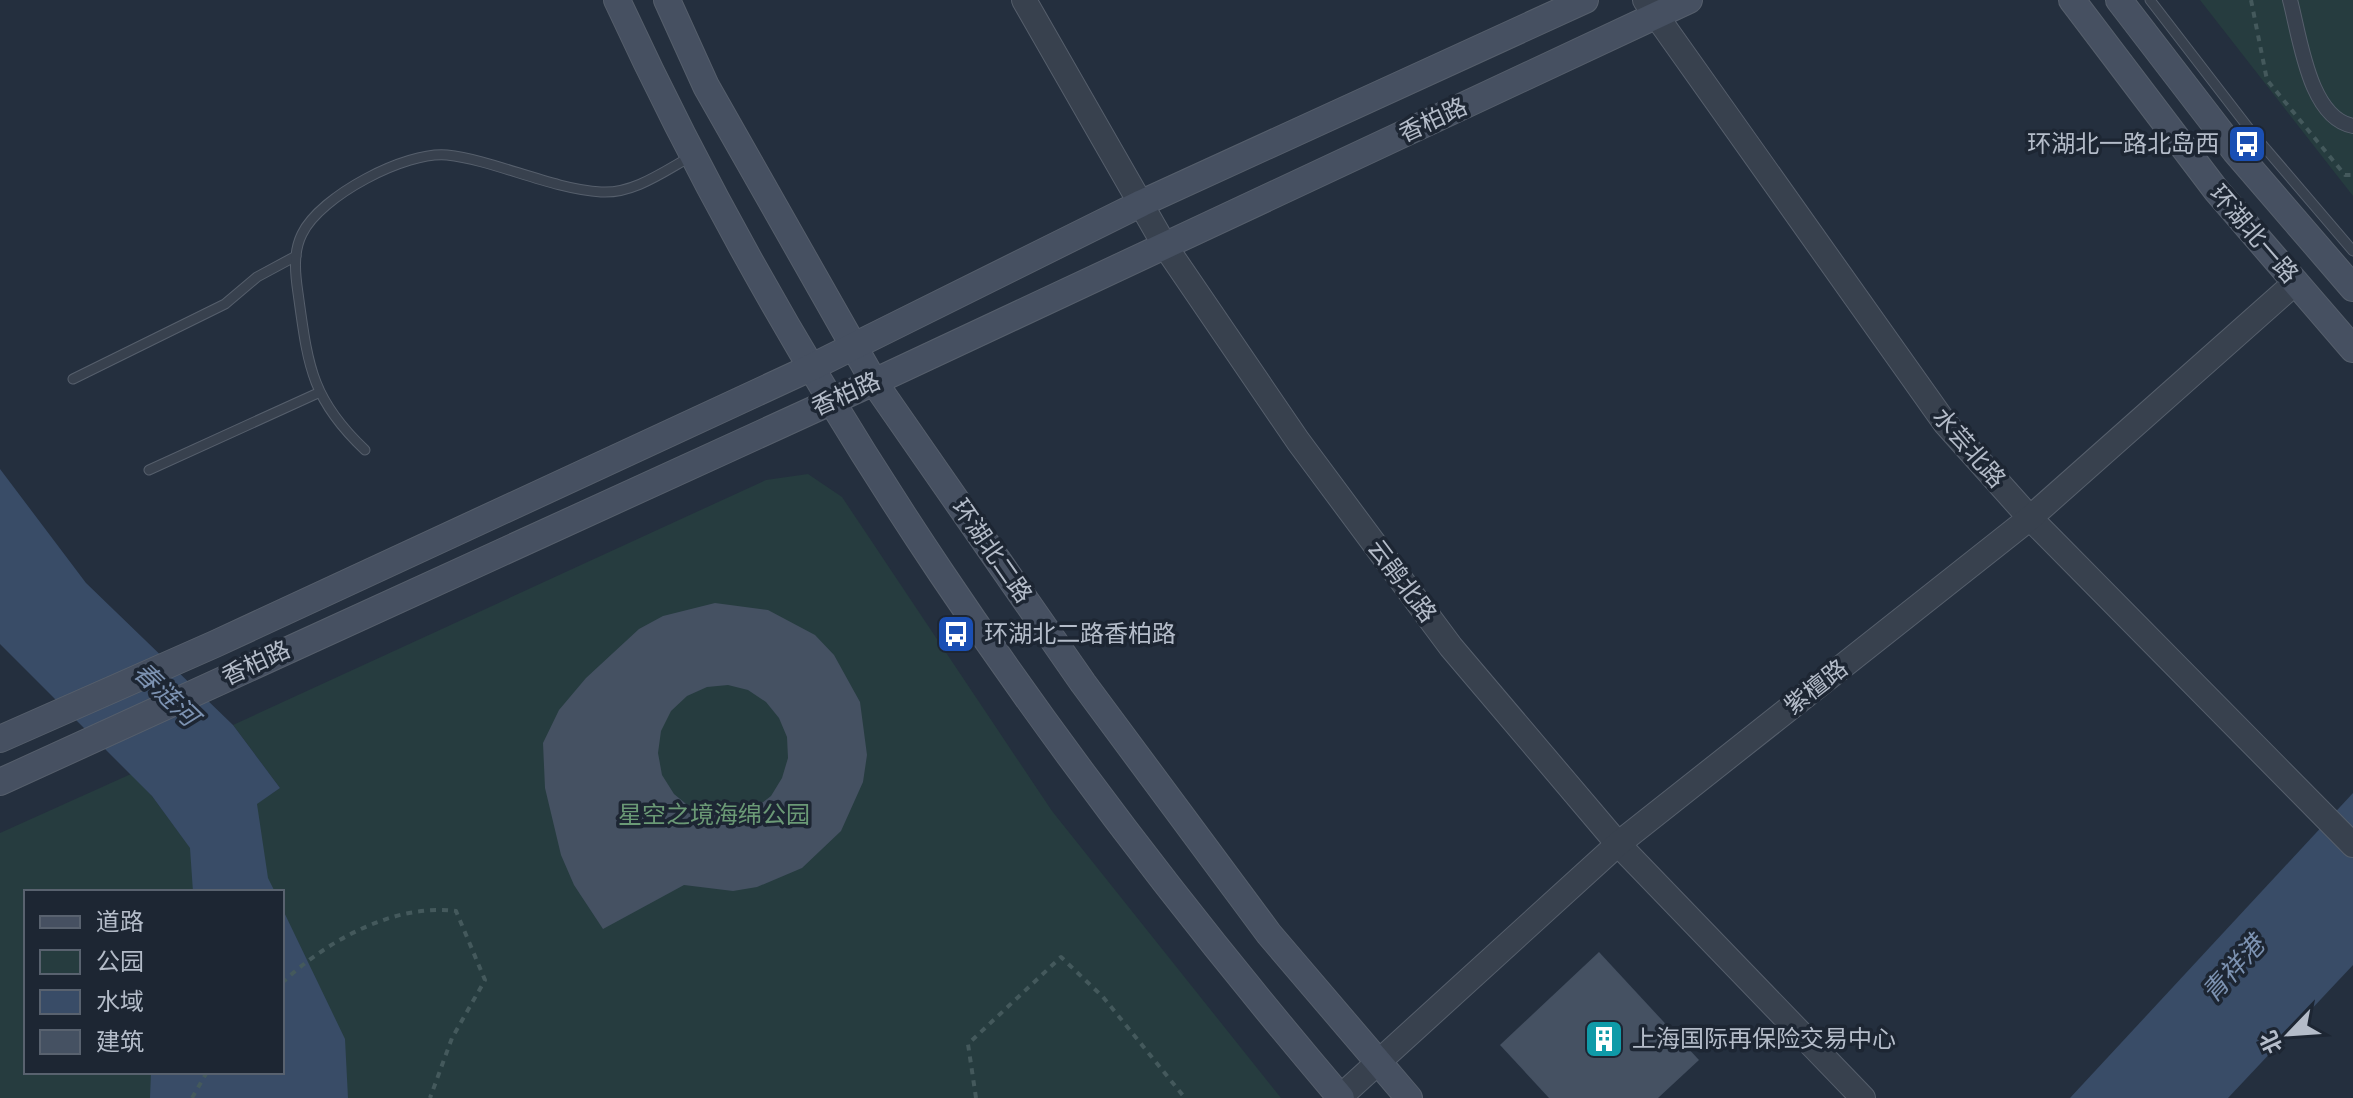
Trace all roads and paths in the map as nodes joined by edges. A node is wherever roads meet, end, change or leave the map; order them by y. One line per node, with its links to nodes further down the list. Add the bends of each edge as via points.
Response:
1 (617, 0): 13 (main road)
2 (667, 0): 21 (main road, 环湖北二路, via 706,86)
3 (1024, 0): 15 (street, 云鹃北路)
4 (1585, 0): 15 (main road, 香柏路)
5 (1689, 0): 11 (main road, 香柏路)
6 (2072, 0): 19 (main road, 环湖北一路, via 2216,190)
7 (2119, 0): 20 (main road, 环湖北一路, via 2235,151)
8 (2150, 0): 17 (lane, via 2254,135)
9 (2251, 0): 14 (path, via 2267,80 2345,175)
10 (2290, 0): 12 (street, via 2316,96 2343,124)
11 (1650, 8): 16 (main road, 香柏路); 30 (street, 水芸北路, via 1945,423)
12 (2353, 126)
13 (693, 156): 18 (lane, via 635,187 602,193 446,155 412,160 331,200 302,233); 23 (main road)
14 (2353, 175)
15 (1142, 203): 16 (street, 云鹃北路); 21 (main road, 香柏路)
16 (1165, 246): 25 (main road, 香柏路); 33 (street, 云鹃北路, via 1298,441 1451,647)
17 (2353, 251)
18 (296, 256): 24 (lane, via 257,277 225,304); 26 (lane, via 308,363)
19 (2296, 282): 22 (main road, 环湖北一路); 30 (street, 紫檀路)
20 (2353, 288)
21 (854, 347): 23 (main road, 香柏路); 25 (main road, 环湖北二路)
22 (2353, 349)
23 (810, 368): 27 (main road); 31 (main road, 香柏路)
24 (73, 379)
25 (874, 382): 27 (main road, 香柏路); 36 (main road, 环湖北二路, via 1111,721 1269,934)
26 (318, 393): 28 (lane); 29 (lane)
27 (829, 402): 32 (main road, 香柏路); 42 (main road, via 1041,717 1227,963)
28 (365, 450)
29 (149, 470)
30 (2030, 518): 33 (street, 紫檀路); 34 (street, 水芸北路)
31 (0, 739)
32 (0, 782)
33 (1618, 844): 36 (street, 紫檀路); 44 (street, 云鹃北路)
34 (2353, 845)
35 (284, 981): 39 (path, via 336,942 395,917 429,907 456,911 485,980 452,1038)
36 (1379, 1065): 42 (street, 紫檀路); 43 (main road, 环湖北二路)
37 (206, 1074): 38 (path)
38 (192, 1098)
39 (430, 1098)
40 (976, 1098): 41 (path, via 968,1044 1061,957 1103,997)
41 (1185, 1098)
42 (1340, 1098)
43 (1409, 1098)
44 (1863, 1098)

